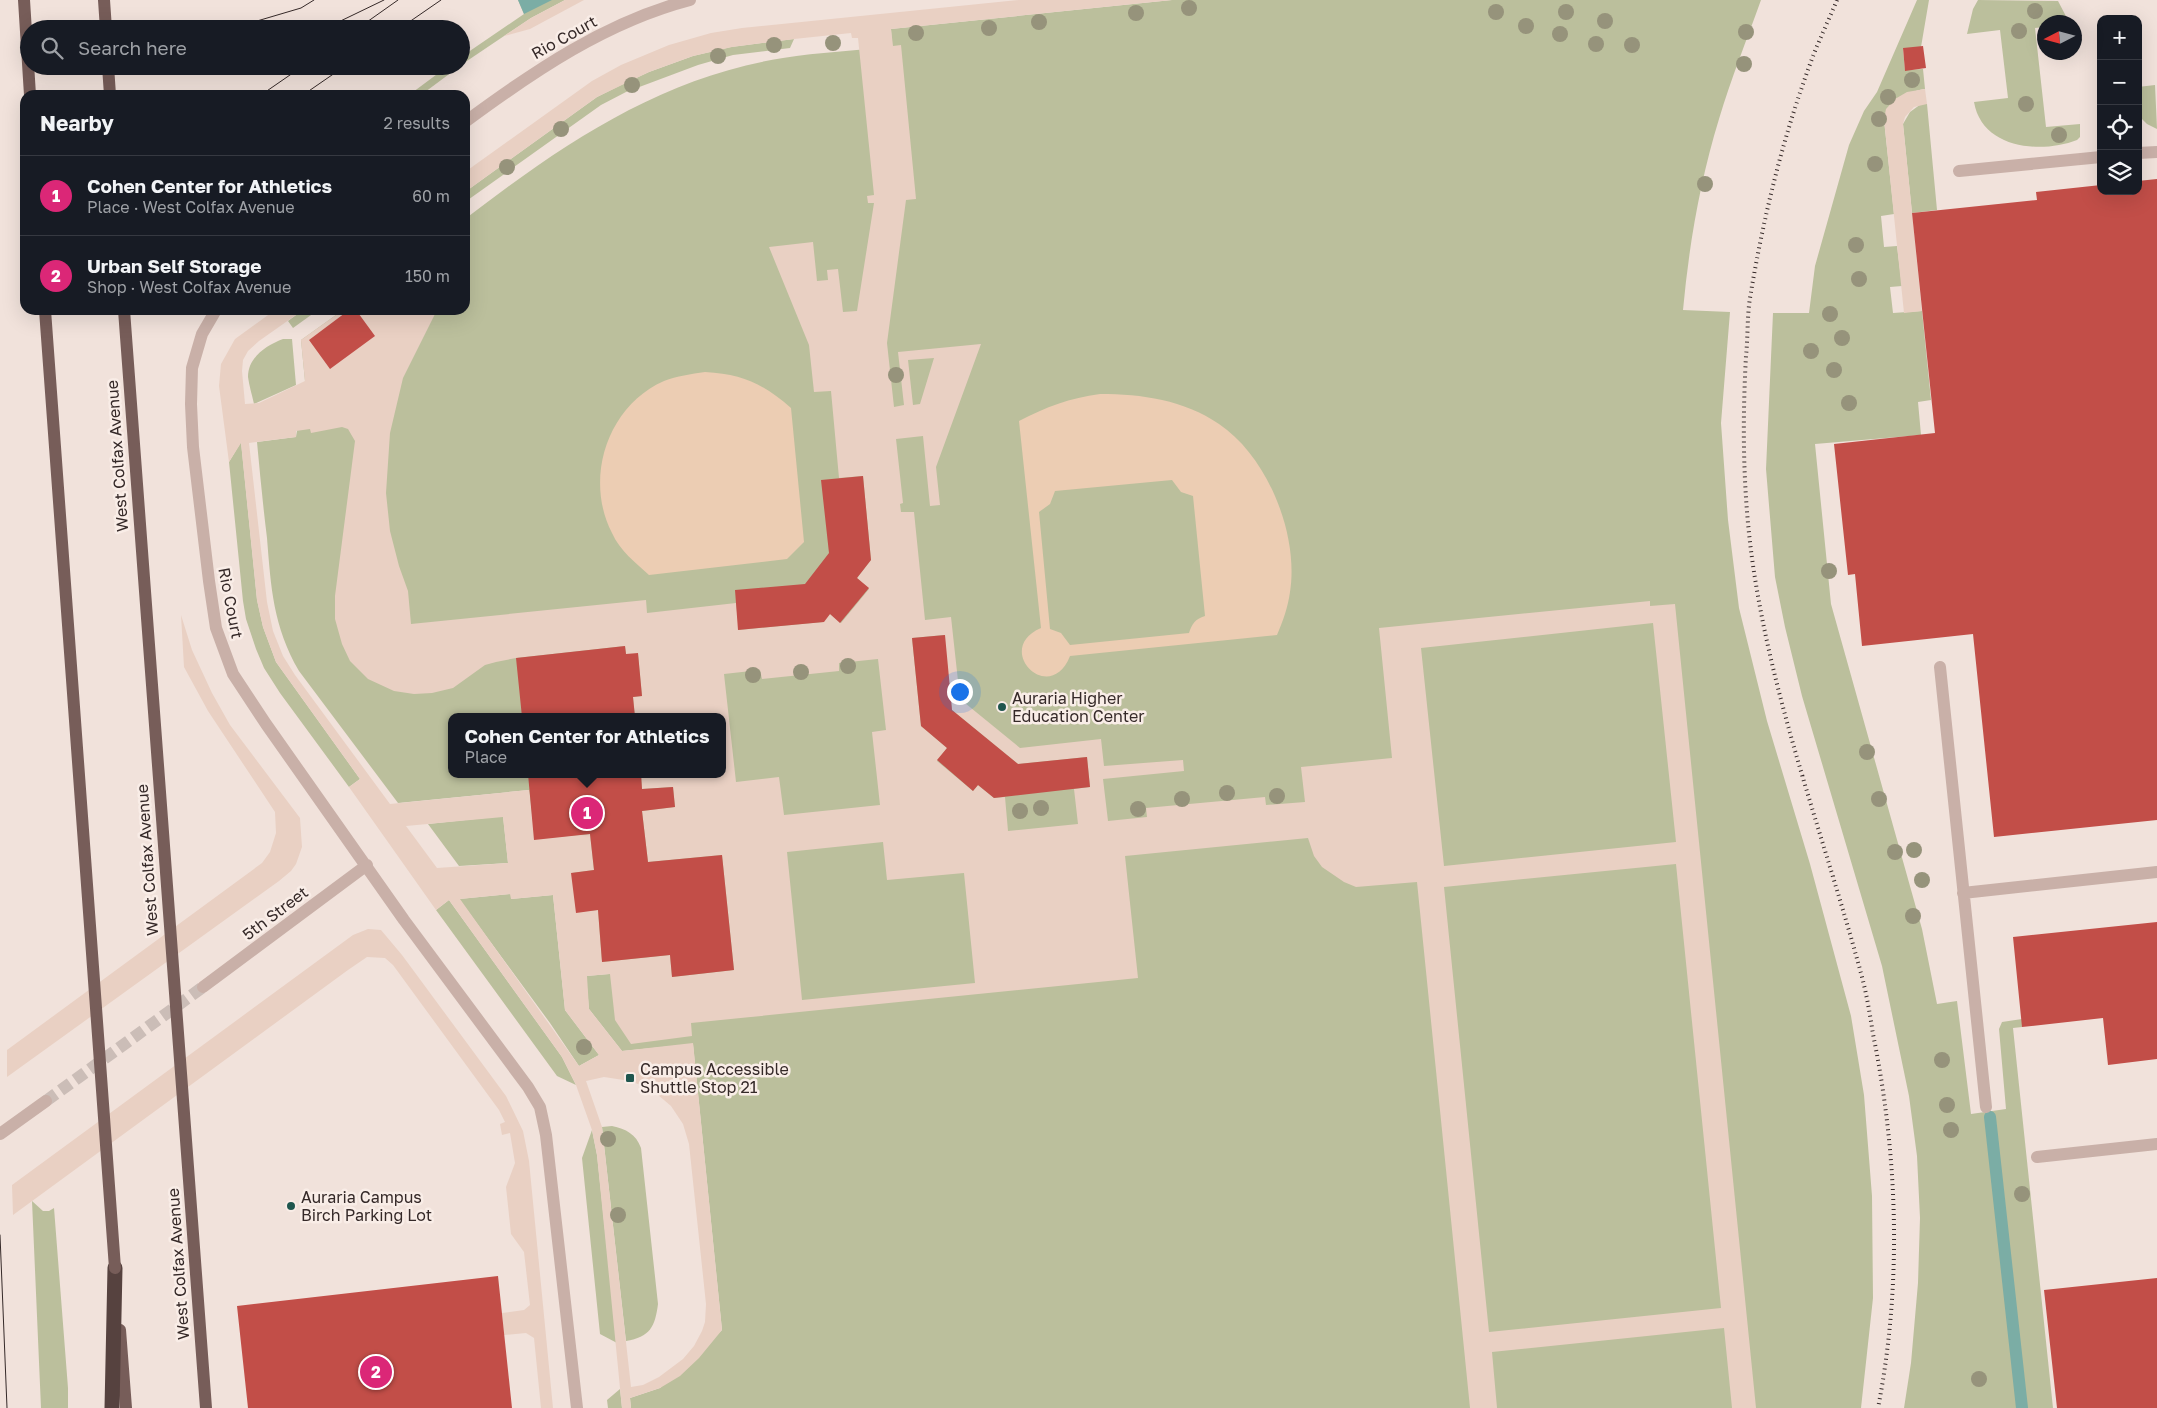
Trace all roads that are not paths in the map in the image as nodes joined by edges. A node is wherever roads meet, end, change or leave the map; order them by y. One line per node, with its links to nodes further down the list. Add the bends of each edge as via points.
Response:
1 (24, 0): 4 (main road, bridge)
2 (104, 0): 5 (main road, bridge)
3 (690, 0): 10 (street, Rio Court, via 643,15 572,49 514,85)
4 (25, 20)
5 (105, 20)
6 (29, 75): 8 (main road, bridge)
7 (109, 75): 9 (main road)
8 (30, 90)
9 (110, 90)
10 (470, 118)
11 (2157, 152): 12 (street)
12 (2142, 153)
13 (2097, 157): 14 (street)
14 (1959, 171)
15 (45, 315): 28 (main road, bridge)
16 (124, 315): 31 (main road, West Colfax Avenue, bridge)
17 (213, 315): 19 (street, Rio Court, via 202,334 192,368 191,404 194,457 216,628 233,674)
18 (1940, 667): 21 (street)
19 (367, 866): 22 (street, 5th Street); 32 (street, via 540,1107)
20 (2157, 872): 21 (street)
21 (1963, 893): 24 (street)
22 (203, 986)
23 (46, 1101): 25 (street)
24 (1986, 1107)
25 (0, 1134)
26 (2157, 1144): 27 (street)
27 (2038, 1156)
28 (115, 1268): 29 (highway); 30 (main road)
29 (112, 1408)
30 (126, 1408)
31 (206, 1408)
32 (577, 1408)

